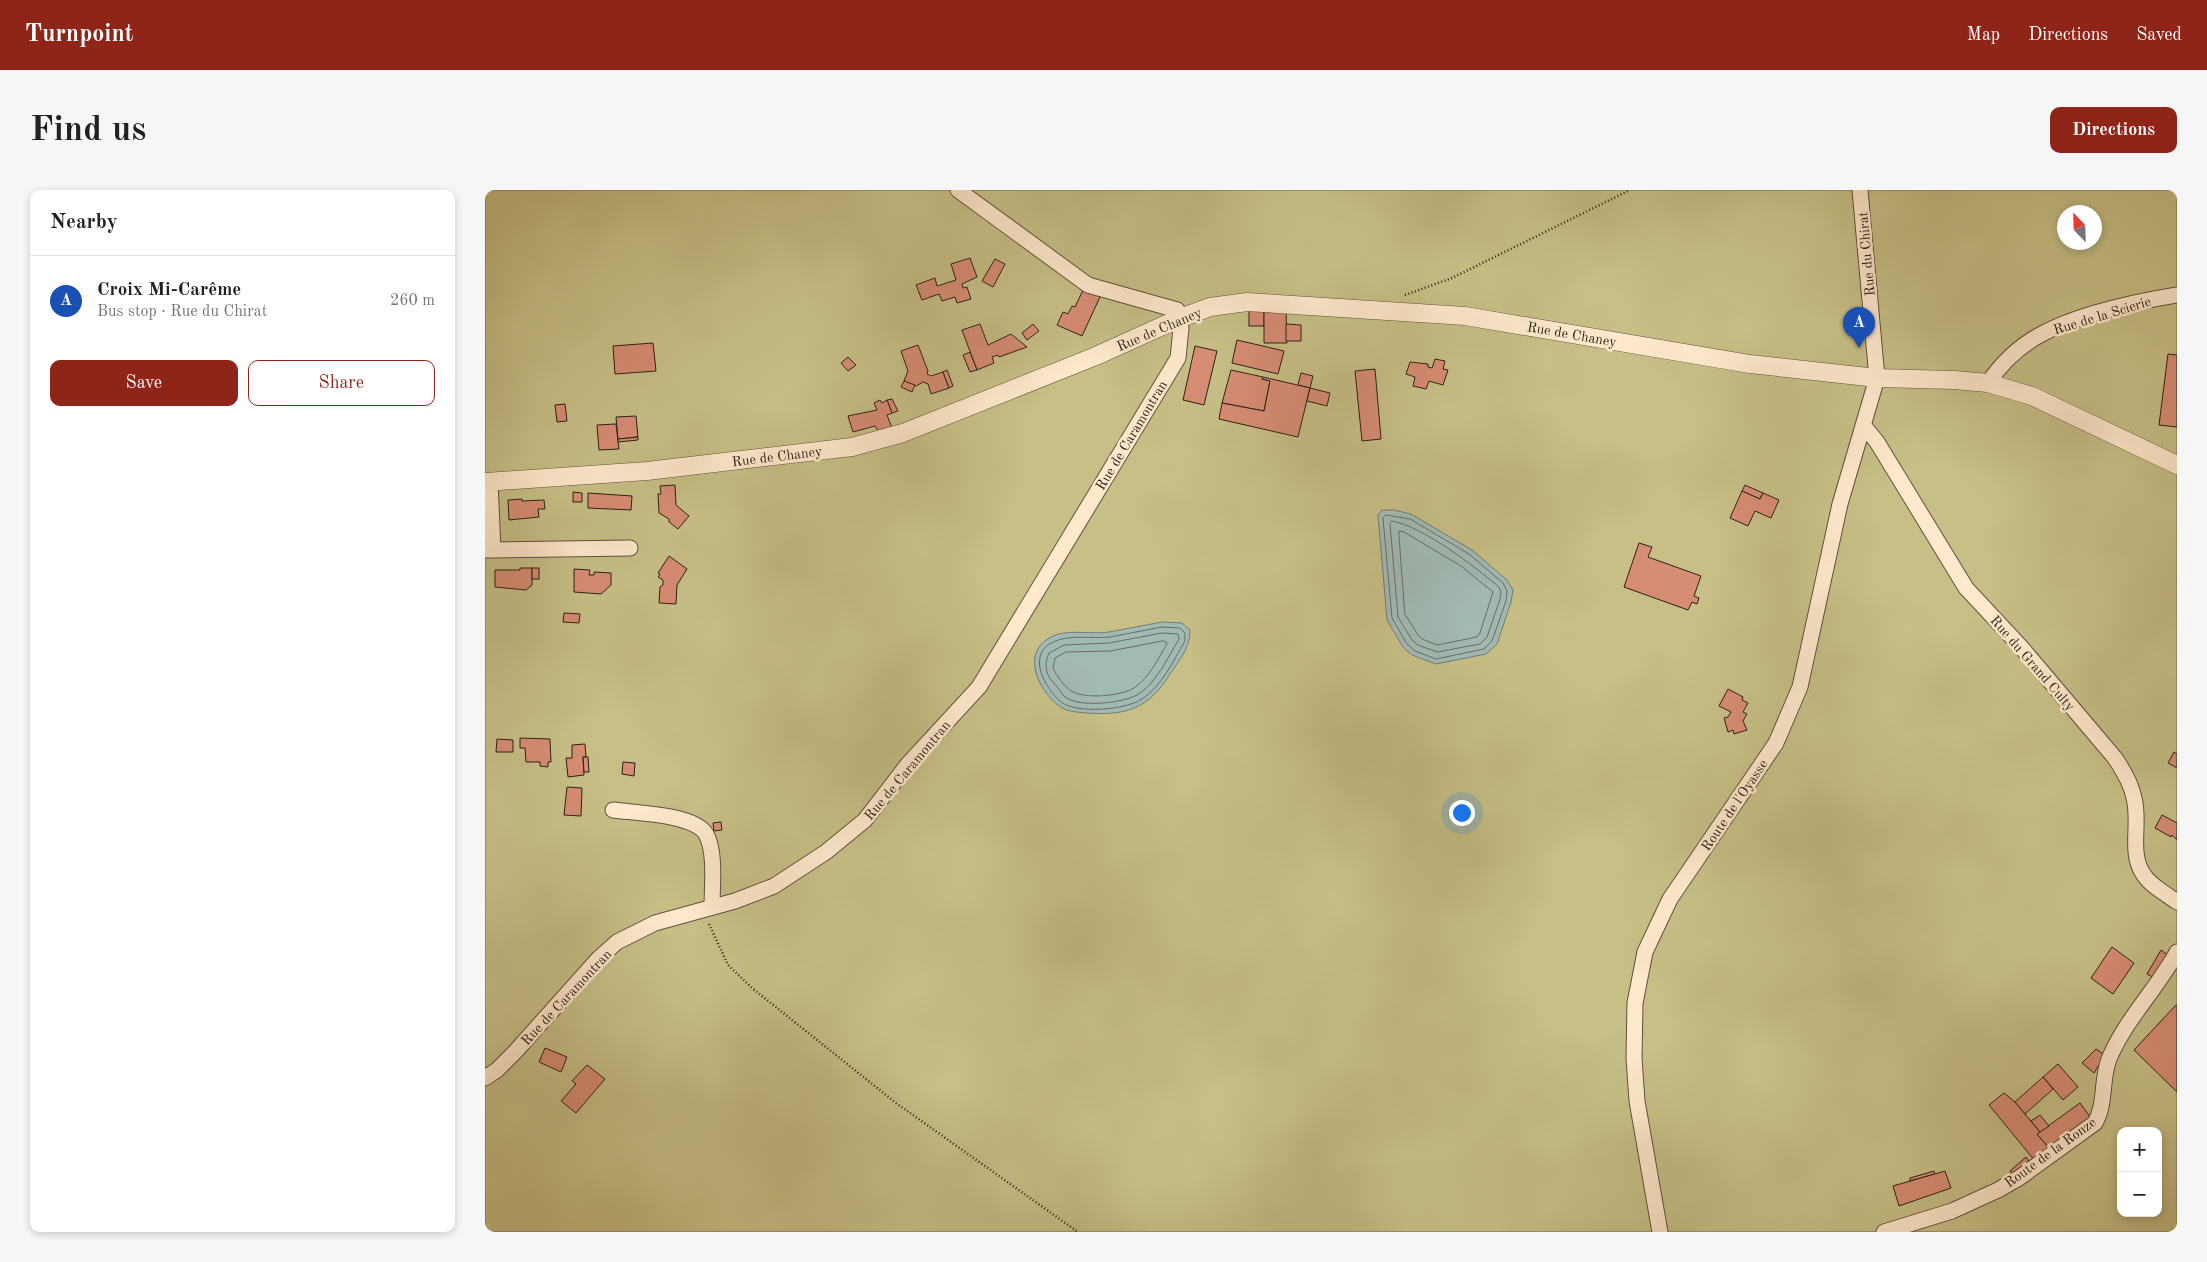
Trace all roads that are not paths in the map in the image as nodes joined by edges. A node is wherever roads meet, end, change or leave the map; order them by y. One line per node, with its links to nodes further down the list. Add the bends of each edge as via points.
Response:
1 (958, 190): 4 (street, via 1088,285 1177,310)
2 (1860, 190): 5 (street, Rue du Chirat)
3 (2177, 295): 6 (street, Rue de la Scierie, via 2114,309 2038,336 2000,366)
4 (1180, 318): 5 (street, Rue de Chaney, via 1210,307 1247,302 1465,316 1749,364); 9 (street, Rue de Chaney, via 1096,356 873,442 824,451 647,471); 14 (street, Rue de Caramontran, via 1178,358 979,687 908,764 865,820 826,852 773,886)
5 (1877, 378): 6 (street, Rue de Chaney); 7 (street, Route de l'Oyasse)
6 (1988, 384): 8 (street, Rue de Chaney, via 2033,396)
7 (1864, 426): 13 (street, Rue du Grand Culty, via 1966,588 2124,771 2135,798 2137,861 2151,883); 17 (street, Route de l'Oyasse, via 1840,504 1800,688 1791,714 1776,744 1670,899 1645,952 1635,1003 1633,1058 1637,1101)
8 (2177, 465)
9 (487, 482): 11 (street)
10 (629, 548): 11 (street)
11 (489, 550)
12 (613, 810): 14 (street, via 691,822 705,833 711,850)
13 (2177, 902)
14 (712, 907): 16 (street, Rue de Caramontran, via 655,923 617,942 515,1052)
15 (2177, 952): 18 (street, Route de la Ronze, via 2109,1060 2100,1114 2095,1123 1998,1190 1952,1211)
16 (485, 1078)
17 (1661, 1232)
18 (1884, 1232)

